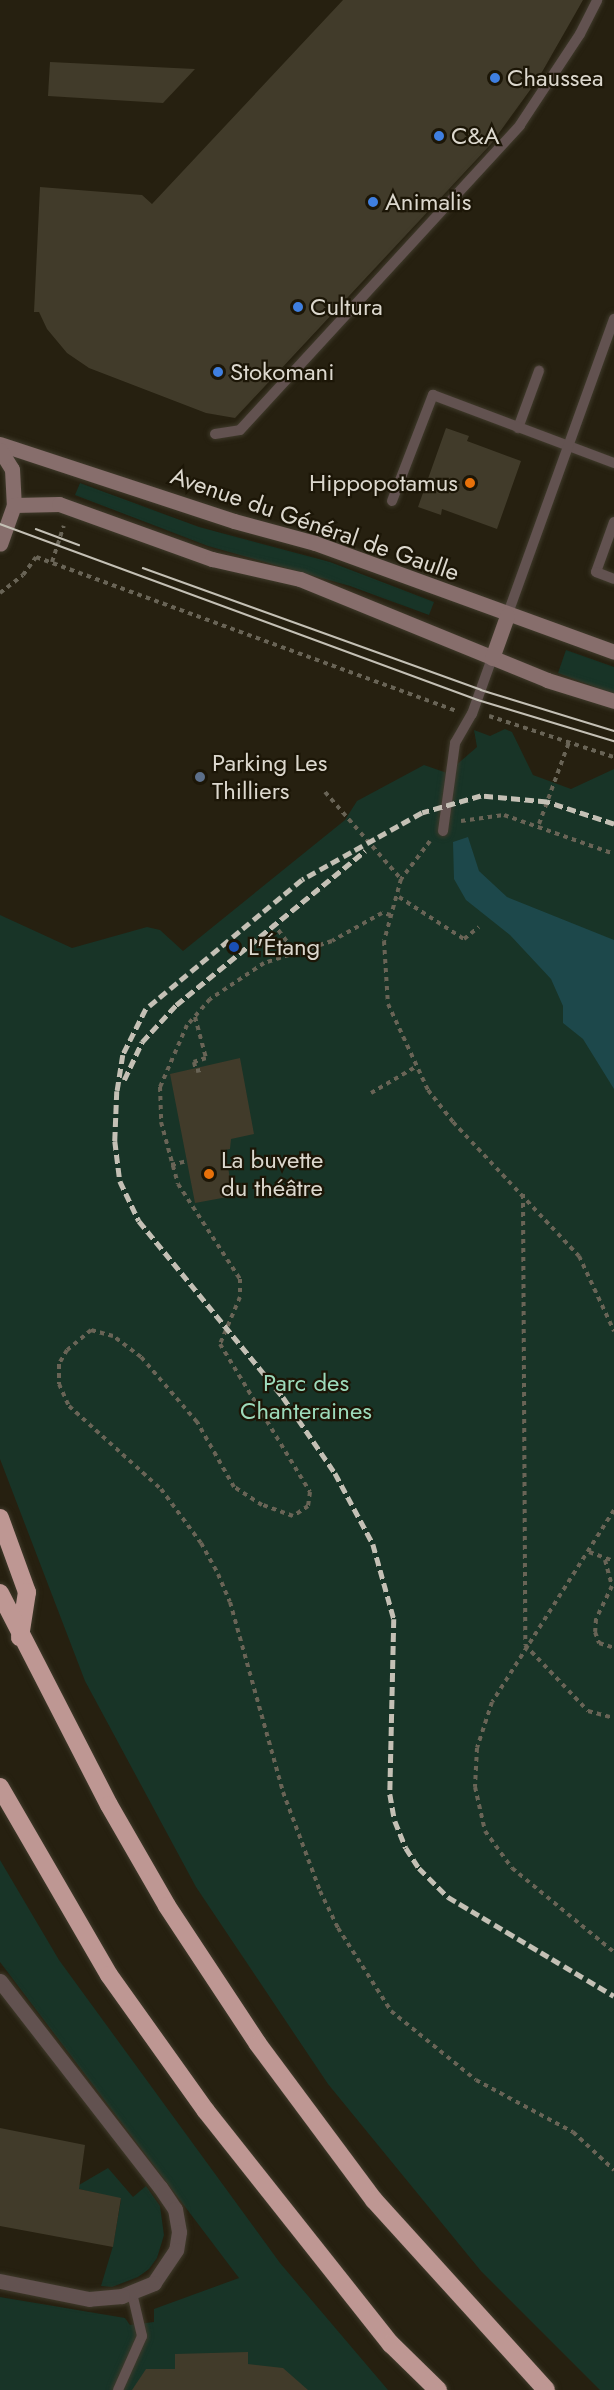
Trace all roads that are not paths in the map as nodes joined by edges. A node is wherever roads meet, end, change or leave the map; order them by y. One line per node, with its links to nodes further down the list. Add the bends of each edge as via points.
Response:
1 (597, 0): 5 (lane, via 580,34 520,125 240,430)
2 (614, 319): 7 (lane)
3 (539, 371): 4 (lane)
4 (518, 428): 7 (lane); 10 (lane, via 433,395)
5 (215, 434)
6 (0, 444): 15 (main road, Avenue du Général de Gaulle, via 234,521 315,543)
7 (569, 446): 9 (lane); 15 (lane)
8 (0, 450): 11 (main road, via 12,469)
9 (614, 463)
10 (392, 501)
11 (14, 505): 13 (main road); 17 (main road, via 69,508 212,559 300,579)
12 (614, 522): 14 (lane, via 596,572)
13 (0, 544)
14 (614, 579)
15 (507, 616): 16 (main road, Avenue du Général de Gaulle); 17 (main road)
16 (614, 652)
17 (492, 658): 18 (main road); 19 (lane, via 472,714 455,743)
18 (614, 701)
19 (443, 831)
20 (0, 1518): 22 (highway, via 27,1592)
21 (0, 1593): 22 (highway)
22 (20, 1636): 29 (highway, via 161,1896 258,2044 374,2200)
23 (0, 1787): 28 (highway, via 109,1976 206,2111 391,2344)
24 (0, 1981): 26 (street, via 175,2209 179,2232 176,2250 154,2283)
25 (0, 2282): 26 (street, via 89,2299)
26 (132, 2293): 27 (lane, via 141,2336)
27 (118, 2390)
28 (438, 2390)
29 (546, 2390)

